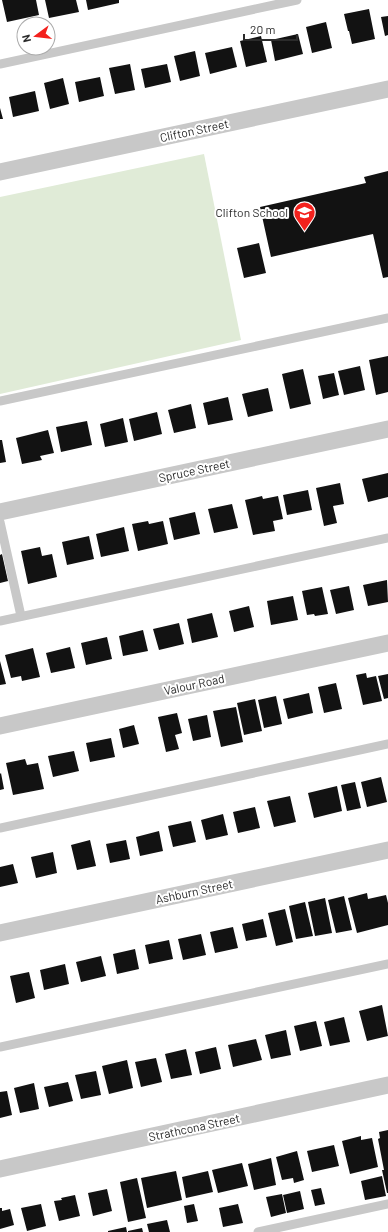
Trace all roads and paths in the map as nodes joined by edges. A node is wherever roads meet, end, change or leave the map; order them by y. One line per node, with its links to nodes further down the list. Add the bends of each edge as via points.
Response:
1 (297, 0): 2 (lane)
2 (0, 64)
3 (388, 88): 4 (street, Clifton Street)
4 (0, 172)
5 (388, 318): 6 (lane)
6 (0, 401)
7 (388, 429): 8 (street, Spruce Street)
8 (0, 512)
9 (0, 522): 11 (lane)
10 (388, 538): 11 (lane)
11 (21, 616): 12 (lane)
12 (0, 621)
13 (388, 643): 14 (street, Valour Road)
14 (0, 726)
15 (388, 744): 16 (lane)
16 (0, 828)
17 (388, 850): 18 (street, Ashburn Street)
18 (0, 933)
19 (388, 964): 20 (lane)
20 (0, 1047)
21 (388, 1085): 22 (street, Strathcona Street)
22 (0, 1169)
23 (388, 1204): 24 (lane)
24 (258, 1232)

